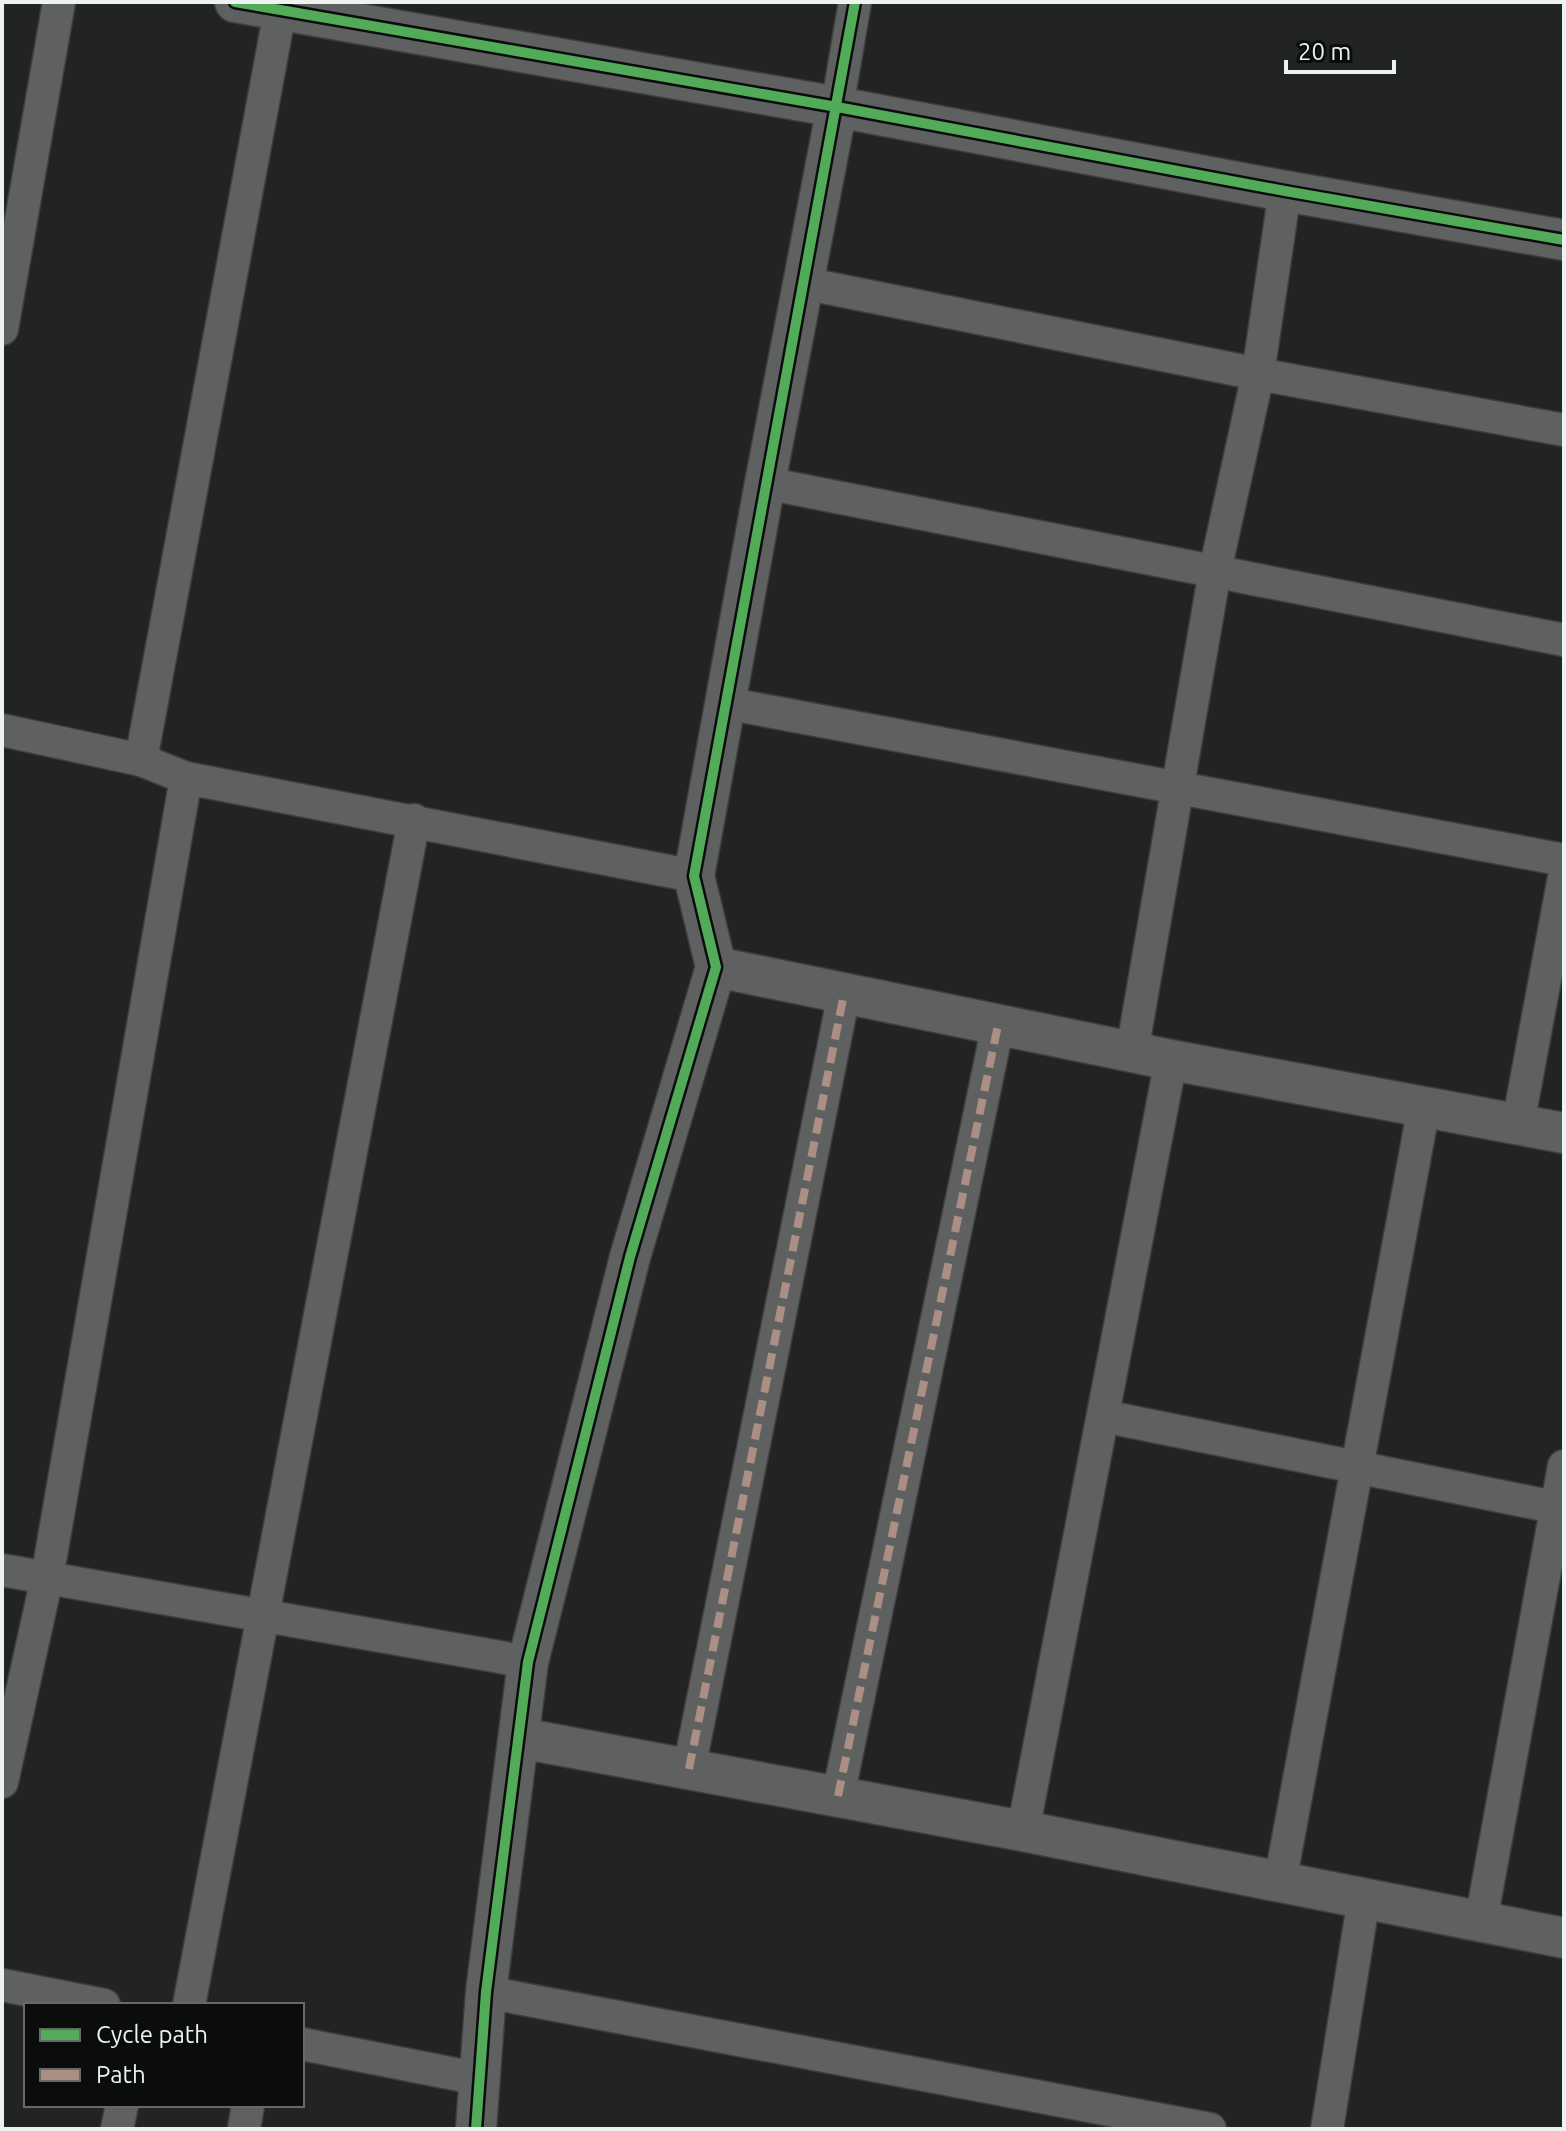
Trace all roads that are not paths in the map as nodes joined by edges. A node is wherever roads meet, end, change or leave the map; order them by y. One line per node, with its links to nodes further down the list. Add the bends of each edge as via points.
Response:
1 (59, 2): 9 (street)
2 (235, 2): 4 (street)
3 (855, 2): 5 (street)
4 (300, 10): 5 (street); 17 (street)
5 (837, 107): 6 (street); 8 (street)
6 (1285, 191): 7 (street); 10 (street)
7 (1564, 240)
8 (803, 283): 10 (street); 12 (street)
9 (2, 329)
10 (1258, 374): 11 (street); 13 (street)
11 (1564, 430)
12 (765, 483): 13 (street); 15 (street)
13 (1215, 571): 14 (street); 19 (street)
14 (1564, 640)
15 (725, 703): 19 (street); 22 (street)
16 (2, 730): 17 (street)
17 (141, 760): 18 (street)
18 (186, 778): 20 (street); 37 (street)
19 (1178, 788): 21 (street); 27 (street)
20 (414, 820): 22 (street); 38 (street)
21 (1564, 860)
22 (694, 876): 24 (street)
23 (1564, 877): 30 (street)
24 (716, 967): 25 (street); 39 (street, via 630,1257)
25 (844, 994): 26 (street); 41 (street)
26 (998, 1025): 27 (street); 43 (street)
27 (1132, 1052): 28 (street)
28 (1171, 1060): 29 (street); 32 (street)
29 (1424, 1107): 30 (street); 34 (street)
30 (1518, 1124): 31 (street)
31 (1564, 1133)
32 (1103, 1416): 34 (street); 44 (street)
33 (1564, 1466): 35 (street)
34 (1357, 1467): 35 (street); 45 (street)
35 (1560, 1508): 47 (street)
36 (2, 1570): 37 (street)
37 (47, 1578): 38 (street); 42 (street)
38 (263, 1615): 39 (street); 52 (street)
39 (528, 1662): 40 (street)
40 (520, 1738): 41 (street); 49 (street)
41 (689, 1769): 43 (street)
42 (2, 1782)
43 (838, 1796): 44 (street)
44 (1023, 1831): 45 (street)
45 (1280, 1882): 46 (street)
46 (1364, 1898): 47 (street); 62 (street)
47 (1481, 1921): 48 (street)
48 (1564, 1938)
49 (486, 1992): 54 (street); 57 (street)
50 (4, 1996): 51 (street)
51 (82, 2003)
52 (189, 2003)
53 (304, 2044): 54 (street)
54 (480, 2079): 60 (street)
55 (122, 2107): 58 (street)
56 (248, 2107): 59 (street)
57 (1082, 2118): 61 (street)
58 (117, 2129)
59 (244, 2129)
60 (476, 2129)
61 (1210, 2129)
62 (1327, 2129)

